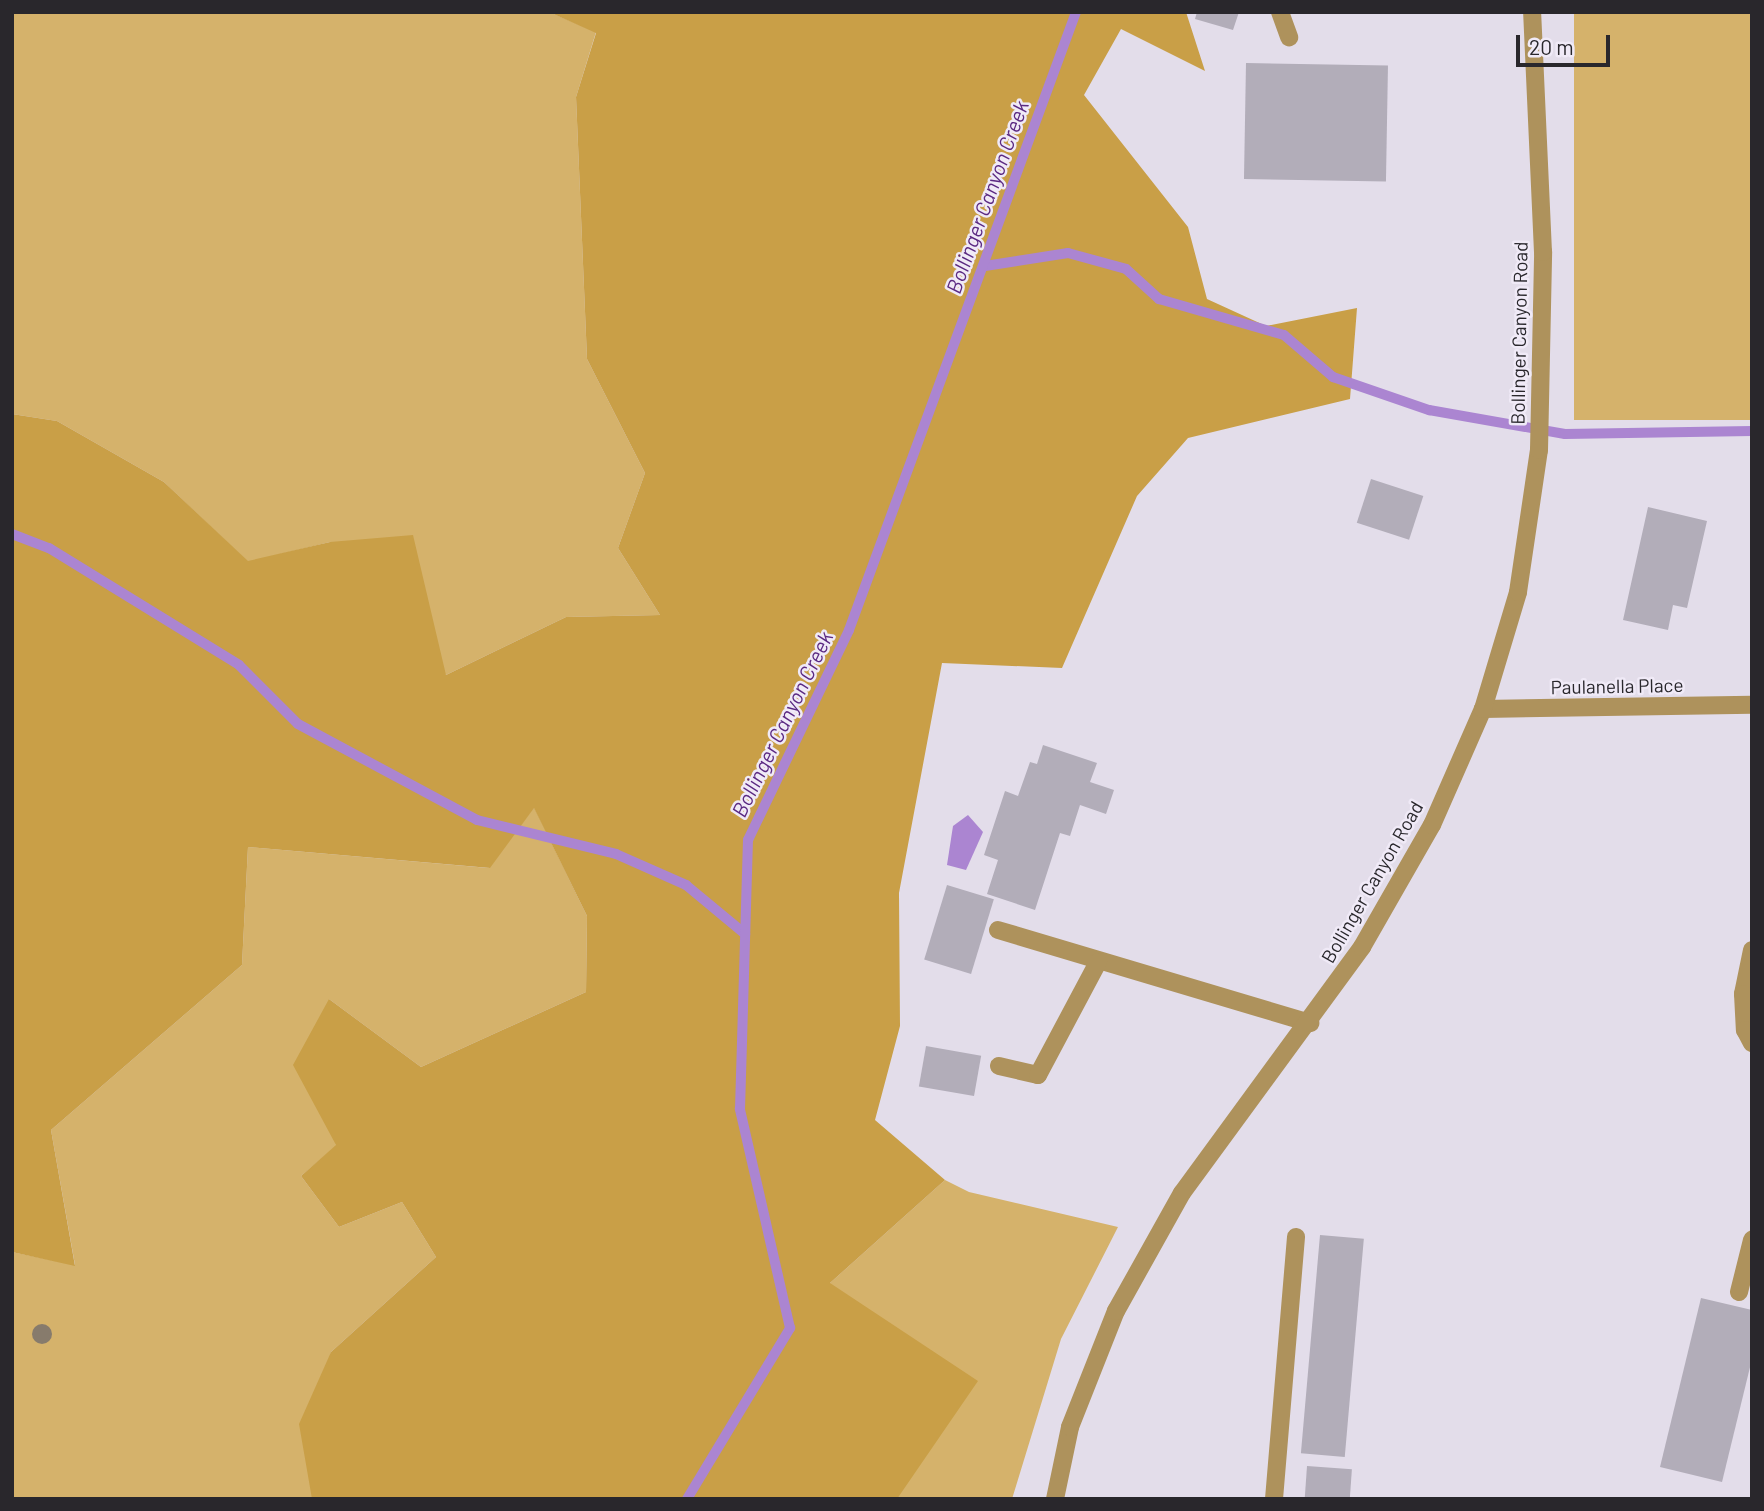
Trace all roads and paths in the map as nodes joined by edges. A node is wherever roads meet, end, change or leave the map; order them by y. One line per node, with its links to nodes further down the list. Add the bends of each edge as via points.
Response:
1 (1280, 12): 3 (street)
2 (1532, 12): 5 (street, Bollinger Canyon Road, via 1543,252 1539,450 1518,592)
3 (1289, 37)
4 (1752, 705): 5 (street, Paulanella Place)
5 (1483, 709): 9 (street, Bollinger Canyon Road, via 1432,825 1362,947)
6 (998, 930): 8 (street)
7 (1752, 950): 10 (street, via 1742,994)
8 (1098, 962): 9 (street); 11 (street, via 1038,1075)
9 (1310, 1023): 15 (street, Bollinger Canyon Road, via 1182,1193 1116,1311 1070,1427)
10 (1752, 1043)
11 (999, 1066)
12 (1296, 1237): 16 (street)
13 (1752, 1240): 14 (street)
14 (1739, 1292)
15 (1055, 1499)
16 (1274, 1499)

